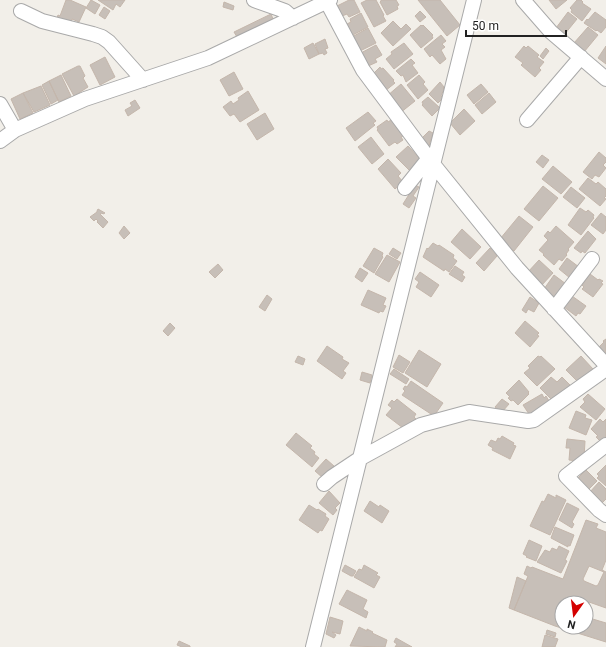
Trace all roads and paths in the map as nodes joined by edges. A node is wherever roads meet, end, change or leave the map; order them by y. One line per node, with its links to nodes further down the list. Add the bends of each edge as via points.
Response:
1 (254, 0): 6 (street, via 285,11)
2 (474, 0): 14 (street)
3 (523, 0): 7 (street, via 551,32)
4 (329, 1): 6 (street); 14 (street, via 363,70)
5 (21, 11): 9 (street, via 42,21 102,37)
6 (293, 18): 9 (street, via 208,58)
7 (580, 57): 8 (street); 11 (street)
8 (606, 79)
9 (143, 80): 12 (street, via 85,99)
10 (0, 104): 12 (street)
11 (527, 120)
12 (14, 130): 13 (street)
13 (0, 141)
14 (431, 161): 15 (street); 17 (street, via 517,268); 21 (street)
15 (405, 188)
16 (593, 264): 17 (street)
17 (554, 309): 18 (street)
18 (606, 365)
19 (606, 369): 21 (street, via 534,420 469,412 421,425)
20 (606, 445): 23 (street, via 566,476)
21 (360, 459): 22 (street); 24 (street)
22 (324, 484)
23 (606, 515)
24 (313, 647)

